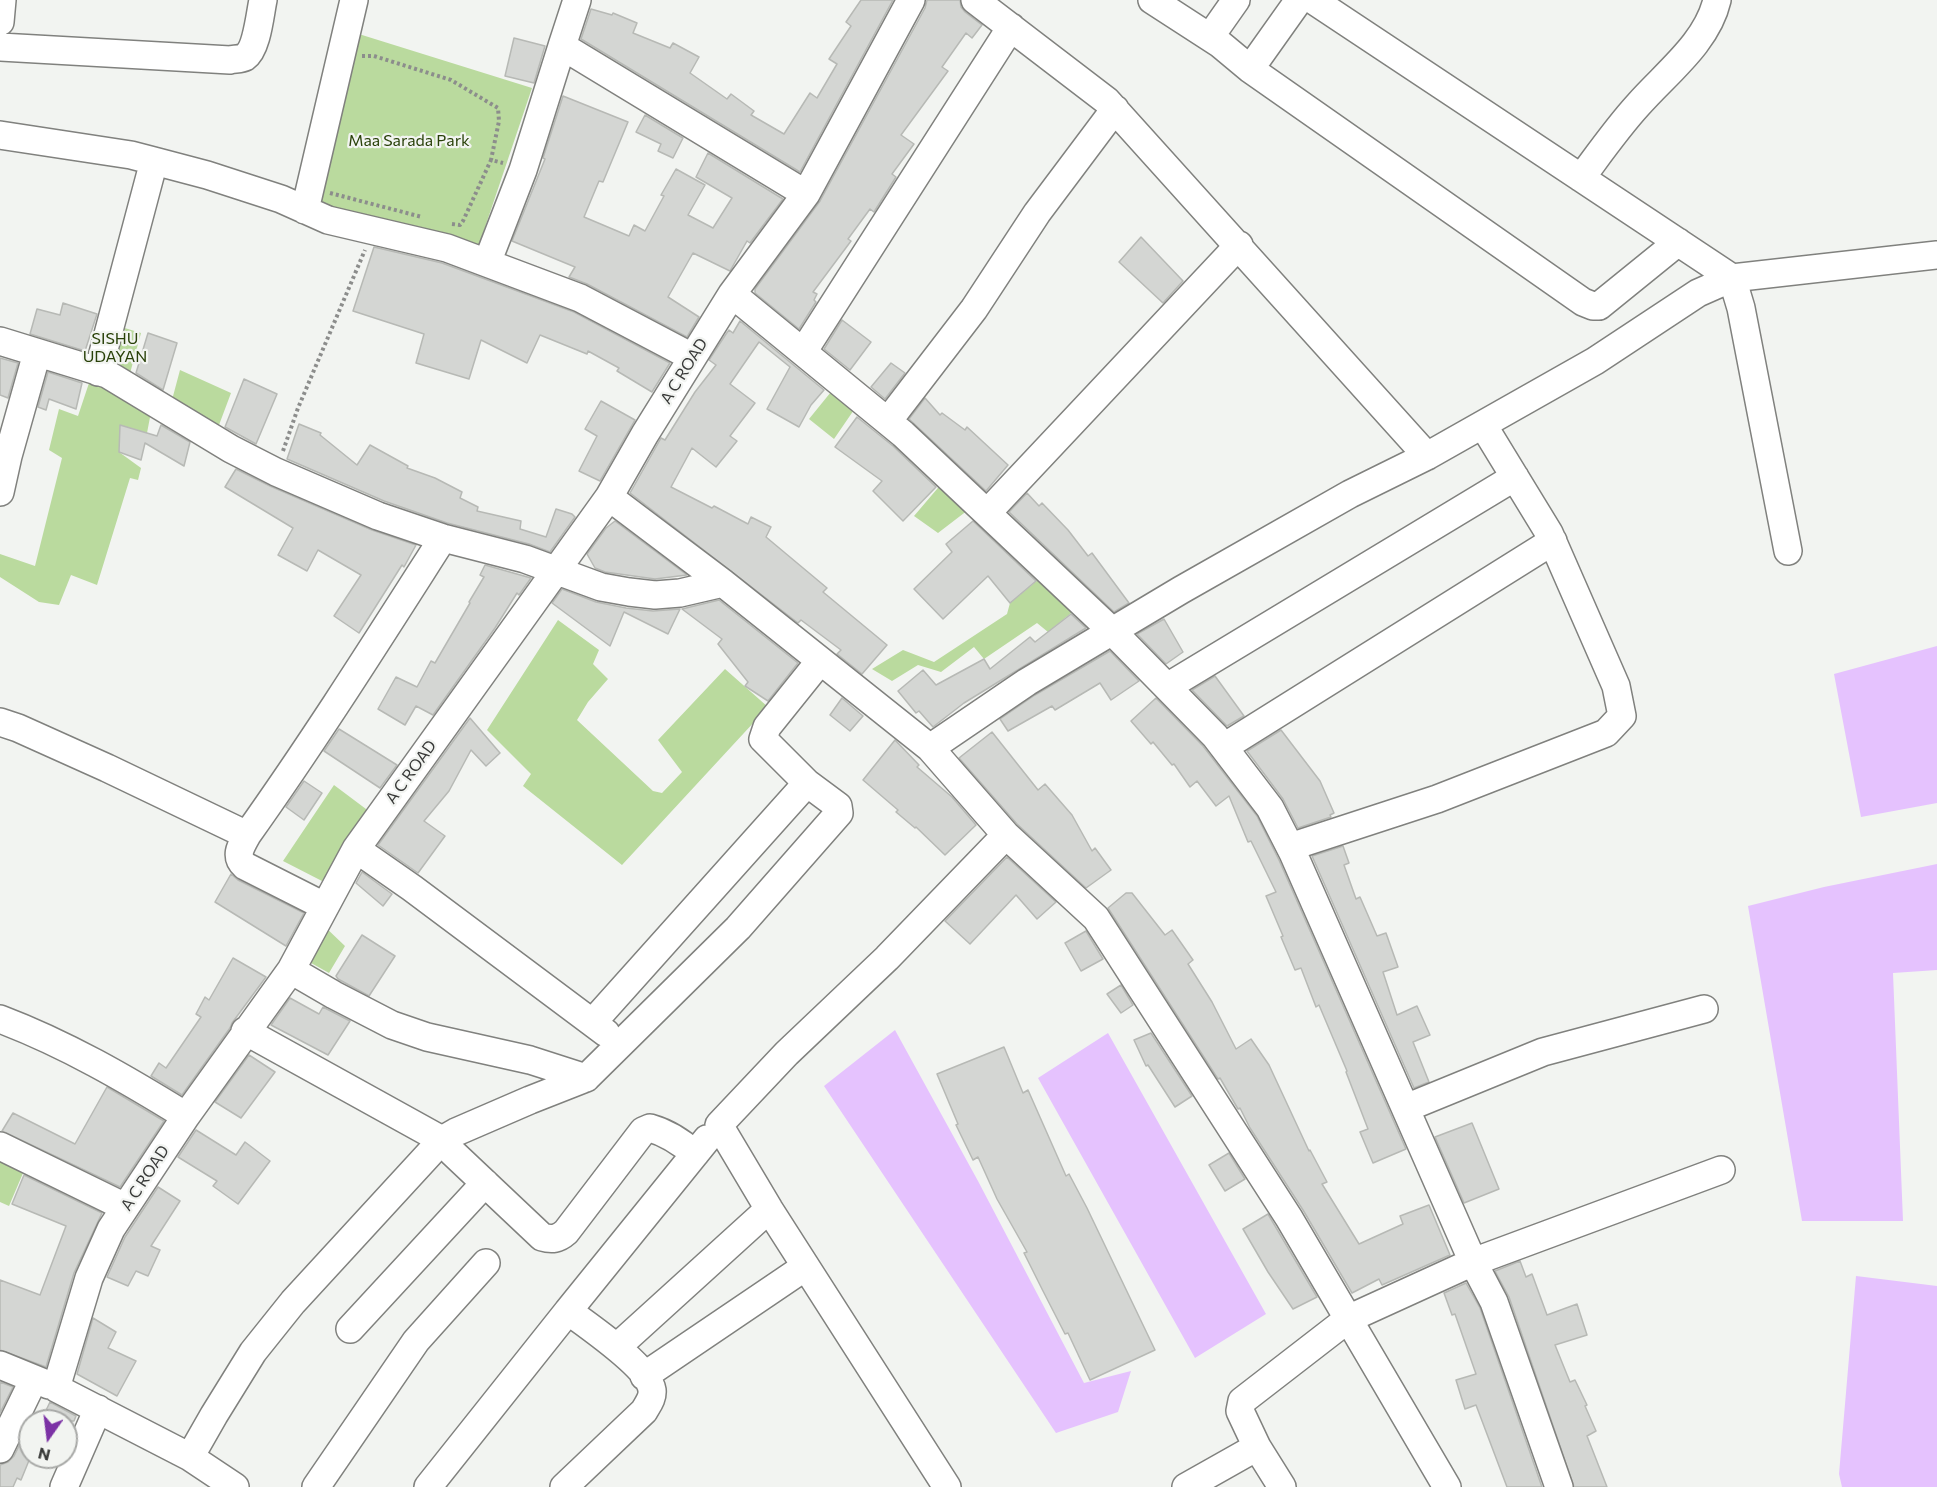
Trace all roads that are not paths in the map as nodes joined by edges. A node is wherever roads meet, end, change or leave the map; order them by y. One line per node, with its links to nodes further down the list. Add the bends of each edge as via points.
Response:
1 (2, 0): 12 (street)
2 (263, 0): 16 (street, via 251,50 242,58)
3 (354, 0): 23 (street)
4 (577, 0): 15 (street)
5 (911, 0): 22 (street, A C ROAD)
6 (975, 0): 13 (street)
7 (1152, 0): 14 (street)
8 (1236, 0): 14 (street)
9 (1299, 0): 17 (street)
10 (1312, 0): 21 (street)
11 (1717, 0): 21 (street, via 1710,23 1698,40 1636,107)
12 (0, 22)
13 (1011, 27): 18 (street); 32 (street)
14 (1210, 37): 17 (street)
15 (562, 46): 22 (street); 27 (street, via 523,170)
16 (0, 47)
17 (1250, 69): 24 (street, via 1583,302 1599,306)
18 (1115, 109): 25 (street); 35 (street, via 1037,213 974,309)
19 (0, 135): 20 (street)
20 (154, 161): 23 (street, via 281,199); 34 (street)
21 (1581, 178): 24 (street)
22 (806, 194): 29 (street, A C ROAD)
23 (305, 210): 27 (street, via 328,220 447,248)
24 (1678, 242): 28 (street)
25 (1239, 245): 37 (street); 41 (street)
26 (1937, 255): 28 (street)
27 (487, 263): 33 (street, via 580,298)
28 (1732, 278): 36 (street, via 1698,293 1595,362); 44 (street)
29 (732, 294): 32 (street); 33 (street, A C ROAD)
30 (0, 341): 31 (street)
31 (37, 352): 34 (street); 39 (street)
32 (803, 352): 35 (street)
33 (693, 357): 40 (street, A C ROAD)
34 (98, 372): 42 (street, via 276,472 378,516)
35 (888, 420): 41 (street)
36 (1483, 425): 37 (street); 38 (street)
37 (1427, 456): 47 (street, via 1350,494)
38 (1515, 477): 43 (street); 49 (street)
39 (0, 492)
40 (609, 497): 45 (street, A C ROAD); 46 (street)
41 (987, 513): 47 (street)
42 (442, 538): 45 (street); 54 (street, via 361,669)
43 (1553, 541): 51 (street); 56 (street, via 1616,686 1622,716 1606,733 1437,799)
44 (1788, 551)
45 (556, 571): 46 (street, via 601,587 654,595); 57 (street, A C ROAD)
46 (723, 584): 48 (street)
47 (1112, 631): 49 (street); 52 (street, via 1027,682)
48 (820, 661): 52 (street); 53 (street, via 767,727 763,739)
49 (1167, 687): 51 (street)
50 (0, 722): 54 (street)
51 (1224, 747): 56 (street, via 1270,808)
52 (930, 748): 55 (street)
53 (807, 783): 62 (street); 64 (street, via 838,806 836,818 738,928)
54 (247, 835): 58 (street, via 238,856 245,866)
55 (1006, 836): 68 (street); 80 (street, via 1096,918 1289,1218)
56 (1290, 847): 66 (street)
57 (356, 849): 58 (street, A C ROAD); 62 (street)
58 (324, 906): 59 (street, A C ROAD)
59 (291, 970): 63 (street, A C ROAD); 65 (street, via 392,1025)
60 (1704, 1009): 66 (street, via 1543,1052)
61 (0, 1019): 67 (street, via 95,1063)
62 (592, 1022): 64 (street)
63 (245, 1031): 67 (street, A C ROAD); 69 (street)
64 (621, 1045): 65 (street)
65 (586, 1078): 69 (street)
66 (1406, 1108): 76 (street)
67 (186, 1116): 74 (street, A C ROAD)
68 (719, 1125): 71 (street); 75 (street)
69 (442, 1140): 73 (street); 89 (street, via 293,1302 213,1414)
70 (0, 1146): 74 (street)
71 (695, 1154): 73 (street, via 662,1131 643,1131 566,1232 549,1239 542,1237); 79 (street)
72 (1721, 1170): 76 (street)
73 (485, 1183): 81 (street)
74 (125, 1207): 85 (street, A C ROAD, via 111,1228)
75 (769, 1209): 78 (street); 82 (street)
76 (1473, 1262): 80 (street); 99 (street, via 1494,1302)
77 (486, 1263): 92 (street, via 416,1341)
78 (805, 1267): 84 (street); 95 (street)
79 (568, 1311): 82 (street); 93 (street)
80 (1348, 1319): 87 (street, via 1242,1401 1240,1411); 98 (street)
81 (350, 1329)
82 (617, 1347): 84 (street)
83 (0, 1365): 85 (street)
84 (644, 1376): 94 (street, via 652,1390 648,1406)
85 (45, 1383): 86 (street); 88 (street, A C ROAD)
86 (98, 1409): 89 (street); 90 (street)
87 (1257, 1447): 96 (street); 97 (street)
88 (0, 1449)
89 (190, 1457): 91 (street)
90 (64, 1487)
91 (235, 1487)
92 (315, 1487)
93 (428, 1487)
94 (564, 1487)
95 (946, 1487)
96 (1186, 1487)
97 (1282, 1487)
98 (1447, 1487)
99 (1559, 1487)

